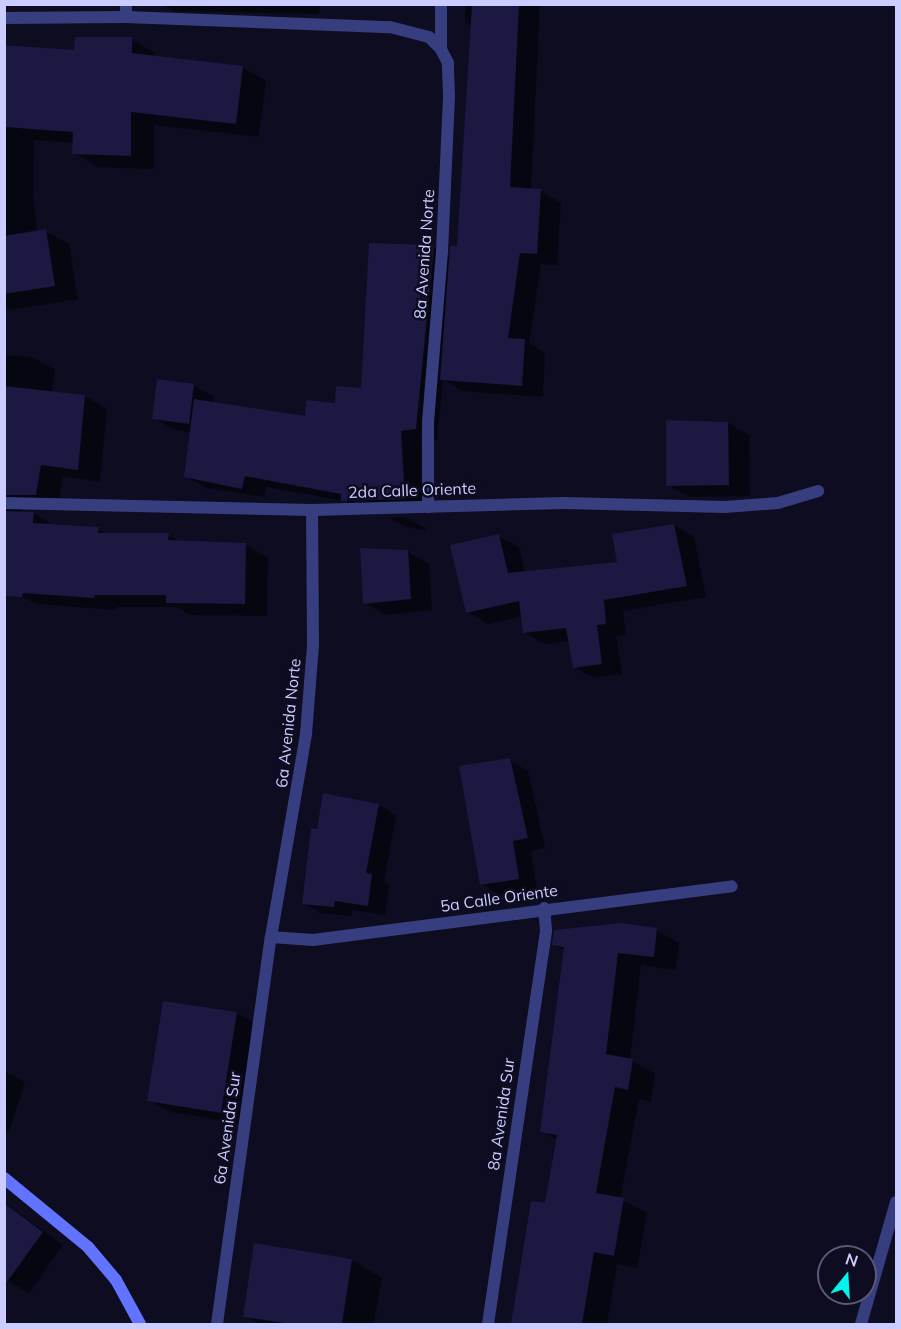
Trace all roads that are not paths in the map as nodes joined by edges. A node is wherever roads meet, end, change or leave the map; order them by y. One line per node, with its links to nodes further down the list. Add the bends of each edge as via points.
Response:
1 (441, 4): 4 (street, 8a Avenida Norte)
2 (126, 11): 3 (street); 4 (street, via 390,27 429,37)
3 (4, 18)
4 (441, 49): 7 (street, 8a Avenida Norte, via 448,63 449,96 428,422)
5 (818, 491): 7 (street, 2da Calle Oriente, via 778,503 725,507 564,503)
6 (4, 503): 8 (street, 2da Calle Oriente)
7 (428, 507): 8 (street, 2da Calle Oriente)
8 (312, 510): 11 (street, 6a Avenida Norte, via 312,645 306,734)
9 (732, 886): 10 (street, 5a Calle Oriente)
10 (544, 908): 11 (street, 5a Calle Oriente, via 314,940); 16 (street, 8a Avenida Sur, via 546,930)
11 (271, 937): 15 (street, 6a Avenida Sur)
12 (4, 1179): 14 (street, via 88,1247 116,1280)
13 (897, 1202): 17 (street)
14 (140, 1324)
15 (217, 1324)
16 (488, 1324)
17 (861, 1324)

